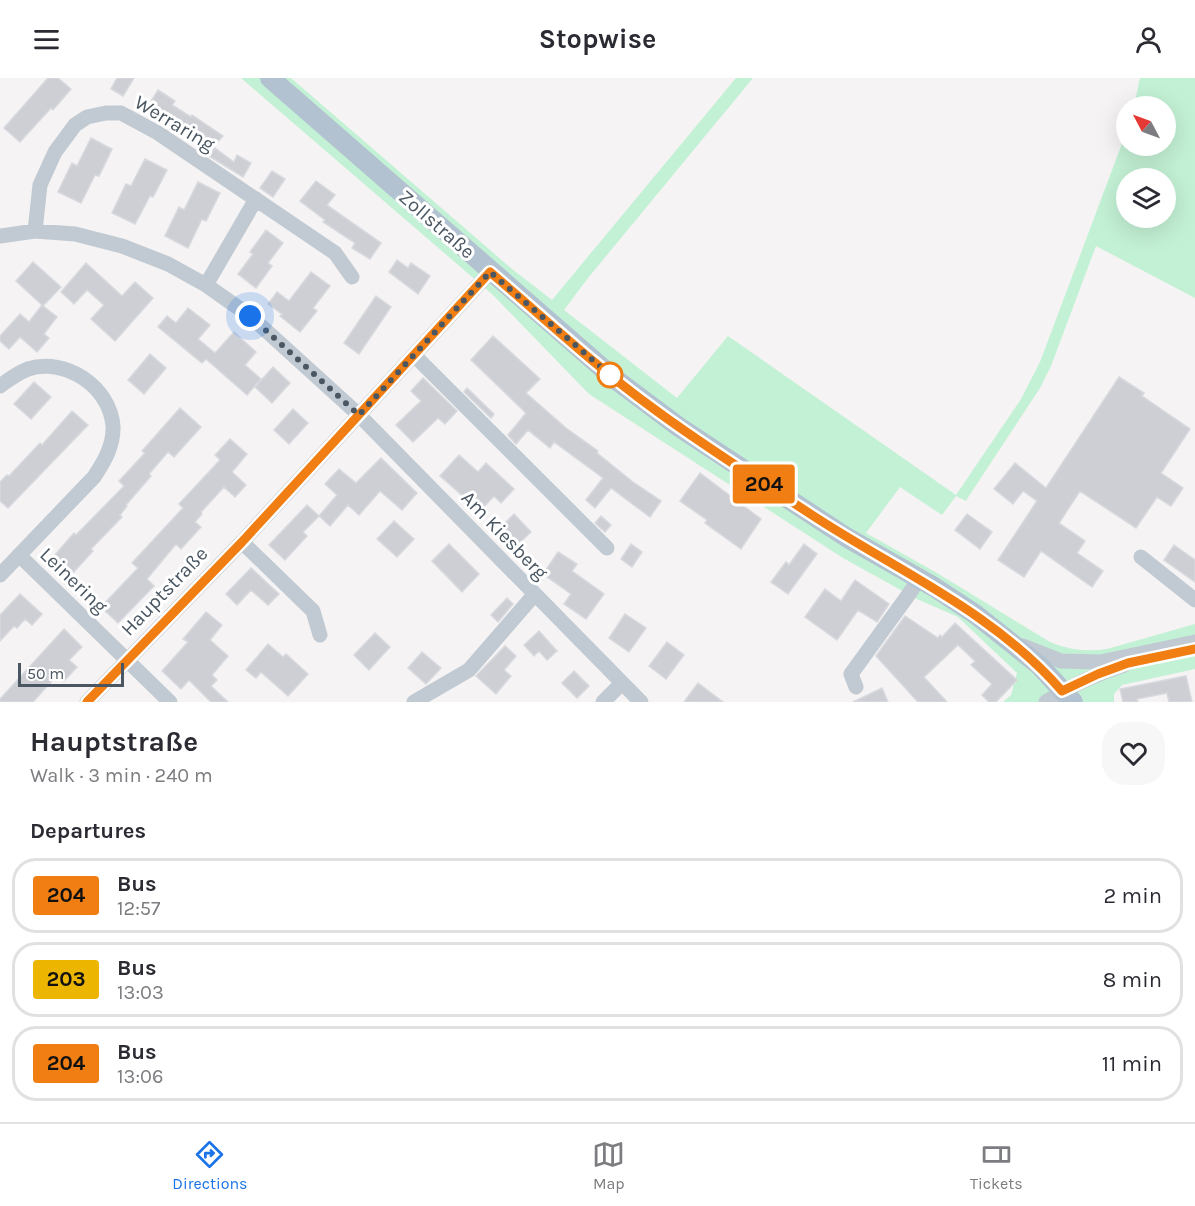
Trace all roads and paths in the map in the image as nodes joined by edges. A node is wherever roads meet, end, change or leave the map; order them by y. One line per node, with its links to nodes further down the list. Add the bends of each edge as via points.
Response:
1 (270, 78): 5 (main road, Zollstraße)
2 (256, 199): 3 (street, Werraring, via 158,133 121,113 106,112 75,125 56,152 40,185); 6 (street, Werraring, via 335,253); 7 (street)
3 (34, 231): 4 (street, Am Kiesberg); 7 (street, Am Kiesberg, via 75,234 122,246 168,264)
4 (0, 236)
5 (490, 272): 8 (street, Hauptstraße); 16 (main road, Zollstraße, via 649,406 846,537)
6 (352, 277)
7 (206, 285): 10 (street, Am Kiesberg, via 250,316)
8 (414, 356): 10 (street, Hauptstraße); 12 (street)
9 (0, 386): 13 (street, Leinering, via 28,369 66,370 93,384 103,396 113,426 106,459 94,477)
10 (359, 415): 11 (street, Hauptstraße); 17 (street, Am Kiesberg)
11 (242, 542): 20 (street, via 313,610); 23 (street, Hauptstraße)
12 (606, 548)
13 (19, 555): 15 (street, Leinering); 23 (street, Leinering)
14 (1141, 557): 18 (street)
15 (0, 575)
16 (919, 579): 19 (main road, Zollstraße); 25 (street, via 851,674)
17 (534, 595): 24 (street, Am Kiesberg); 29 (street, via 469,670)
18 (1195, 600)
19 (1001, 634): 21 (street, via 1061,661 1100,662); 26 (main road, Zollstraße, via 1039,664)
20 (320, 635)
21 (1195, 642)
22 (1195, 649): 26 (street, via 1128,663 1098,674)
23 (126, 660): 27 (street, Hauptstraße); 28 (street)
24 (622, 683): 30 (street); 31 (street, Am Kiesberg)
25 (856, 687)
26 (1068, 696): 32 (street)
27 (87, 702)
28 (170, 702)
29 (414, 702)
30 (603, 702)
31 (641, 702)
32 (1046, 702)

